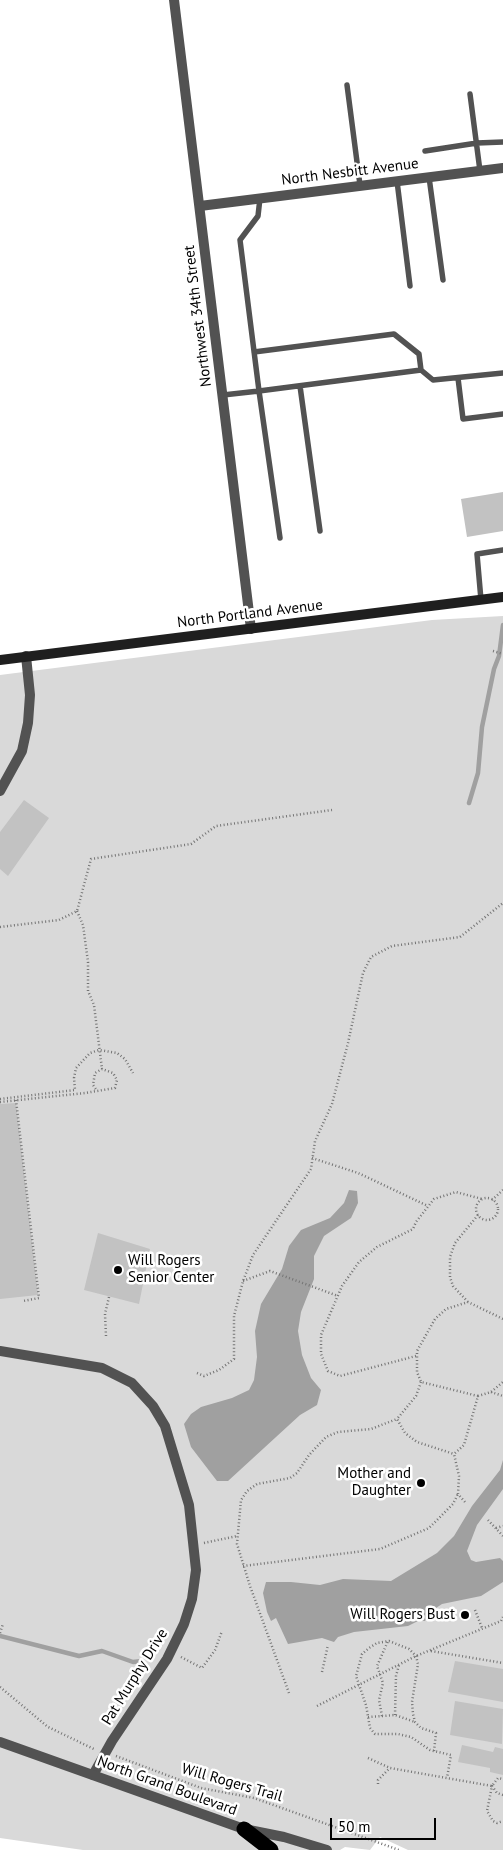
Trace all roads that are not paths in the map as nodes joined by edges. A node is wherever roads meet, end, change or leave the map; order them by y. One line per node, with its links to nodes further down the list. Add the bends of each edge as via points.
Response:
1 (174, 0): 13 (street, Northwest 34th Street)
2 (347, 85): 11 (lane)
3 (470, 94): 5 (lane)
4 (503, 142): 5 (lane)
5 (476, 143): 6 (lane); 8 (lane)
6 (424, 151)
7 (503, 168): 8 (street, North Nesbitt Avenue)
8 (480, 170): 9 (street, North Nesbitt Avenue)
9 (429, 177): 10 (street, North Nesbitt Avenue); 14 (lane)
10 (397, 181): 11 (street, North Nesbitt Avenue); 15 (lane)
11 (360, 185): 12 (street, North Nesbitt Avenue)
12 (260, 198): 13 (street, North Nesbitt Avenue); 16 (lane, via 258,216 240,240)
13 (200, 206): 22 (street, Northwest 34th Street)
14 (443, 280)
15 (410, 286)
16 (254, 352): 17 (lane, via 394,334 419,354); 21 (lane)
17 (421, 370): 19 (lane, via 433,380); 20 (lane)
18 (503, 373): 19 (lane)
19 (458, 378): 23 (lane, via 463,419)
20 (300, 386): 21 (lane); 24 (lane)
21 (259, 391): 22 (lane); 25 (lane)
22 (222, 395): 29 (street, Northwest 34th Street)
23 (503, 414)
24 (320, 531)
25 (280, 538)
26 (503, 550): 28 (lane, via 477,554)
27 (503, 597): 28 (main road, North Portland Avenue)
28 (481, 600): 29 (main road, North Portland Avenue)
29 (250, 629): 30 (main road, North Portland Avenue)
30 (26, 656): 31 (main road, North Portland Avenue); 32 (street, via 30,696 28,723 22,751)
31 (0, 660)
32 (0, 791)
33 (0, 1351): 35 (street, Pat Murphy Drive, via 102,1368 121,1376 140,1390 159,1415 172,1444 189,1506 196,1570 184,1624)
34 (0, 1742): 35 (street, North Grand Boulevard)
35 (93, 1775): 36 (street, North Grand Boulevard)
36 (244, 1829): 37 (highway); 38 (street, North Grand Boulevard)
37 (271, 1850)
38 (327, 1850)

